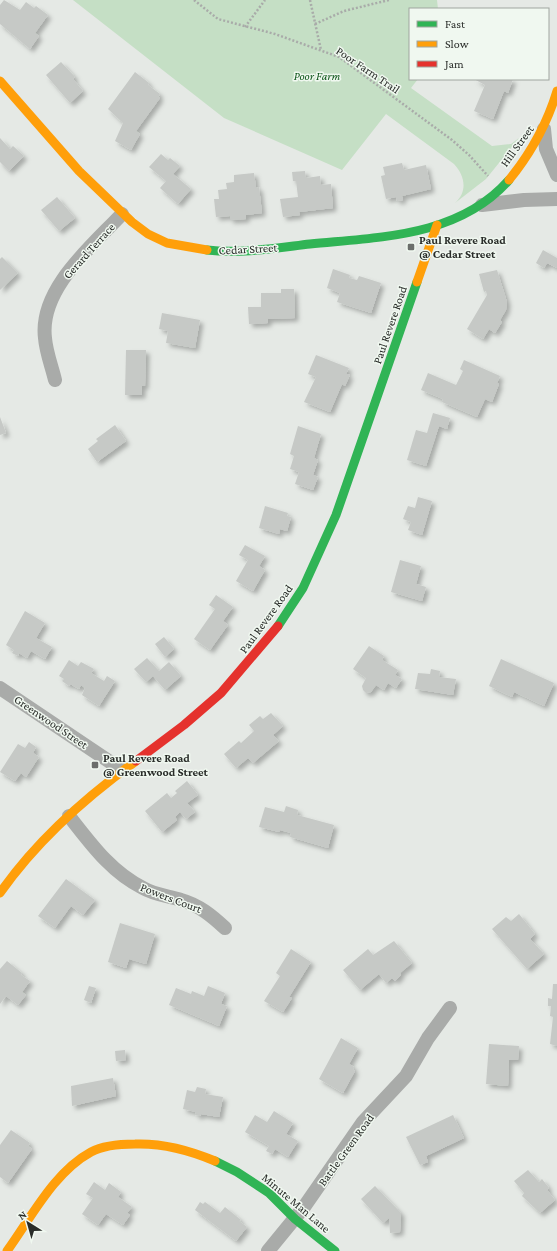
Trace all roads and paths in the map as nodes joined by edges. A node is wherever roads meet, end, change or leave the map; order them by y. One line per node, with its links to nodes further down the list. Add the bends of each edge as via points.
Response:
1 (194, 0): 6 (path, Poor Farm Trail, via 218,19)
2 (265, 0): 6 (path)
3 (310, 0): 5 (path)
4 (389, 0): 5 (path, via 344,11)
5 (315, 24): 7 (path)
6 (245, 27): 7 (path, Poor Farm Trail)
7 (321, 50): 12 (path, Poor Farm Trail, via 339,58 452,140)
8 (0, 81): 15 (street, Cedar Street, via 78,170)
9 (557, 91): 10 (street, Hill Street)
10 (544, 129): 11 (street, via 546,149); 14 (street, Hill Street, via 512,174)
11 (557, 175)
12 (492, 180)
13 (557, 199): 14 (street, Cedar Street)
14 (480, 206): 16 (street, Cedar Street)
15 (122, 214): 16 (street, Cedar Street, via 154,237 195,249 220,252 376,238 405,234); 17 (street, Gerard Terrace, via 66,275 51,300 44,338)
16 (437, 225): 19 (street, Paul Revere Road, via 342,499 326,541 303,588 280,624 221,693 184,725)
17 (55, 380)
18 (0, 688): 19 (street, Greenwood Street)
19 (122, 770): 20 (street, Paul Revere Road, via 97,789)
20 (69, 816): 21 (street, Paul Revere Road, via 17,869); 22 (street, Powers Court, via 93,847 121,875 145,889 183,900 199,908)
21 (0, 892)
22 (225, 928)
23 (450, 1008): 24 (street, Battle Green Road, via 428,1038 406,1076 362,1122)
24 (295, 1219): 25 (street, Minute Man Lane, via 271,1194 207,1158 175,1146 144,1142 113,1145 92,1152 68,1170); 26 (street, Battle Green Road); 27 (street, Minute Man Lane)
25 (7, 1251)
26 (268, 1251)
27 (335, 1251)

